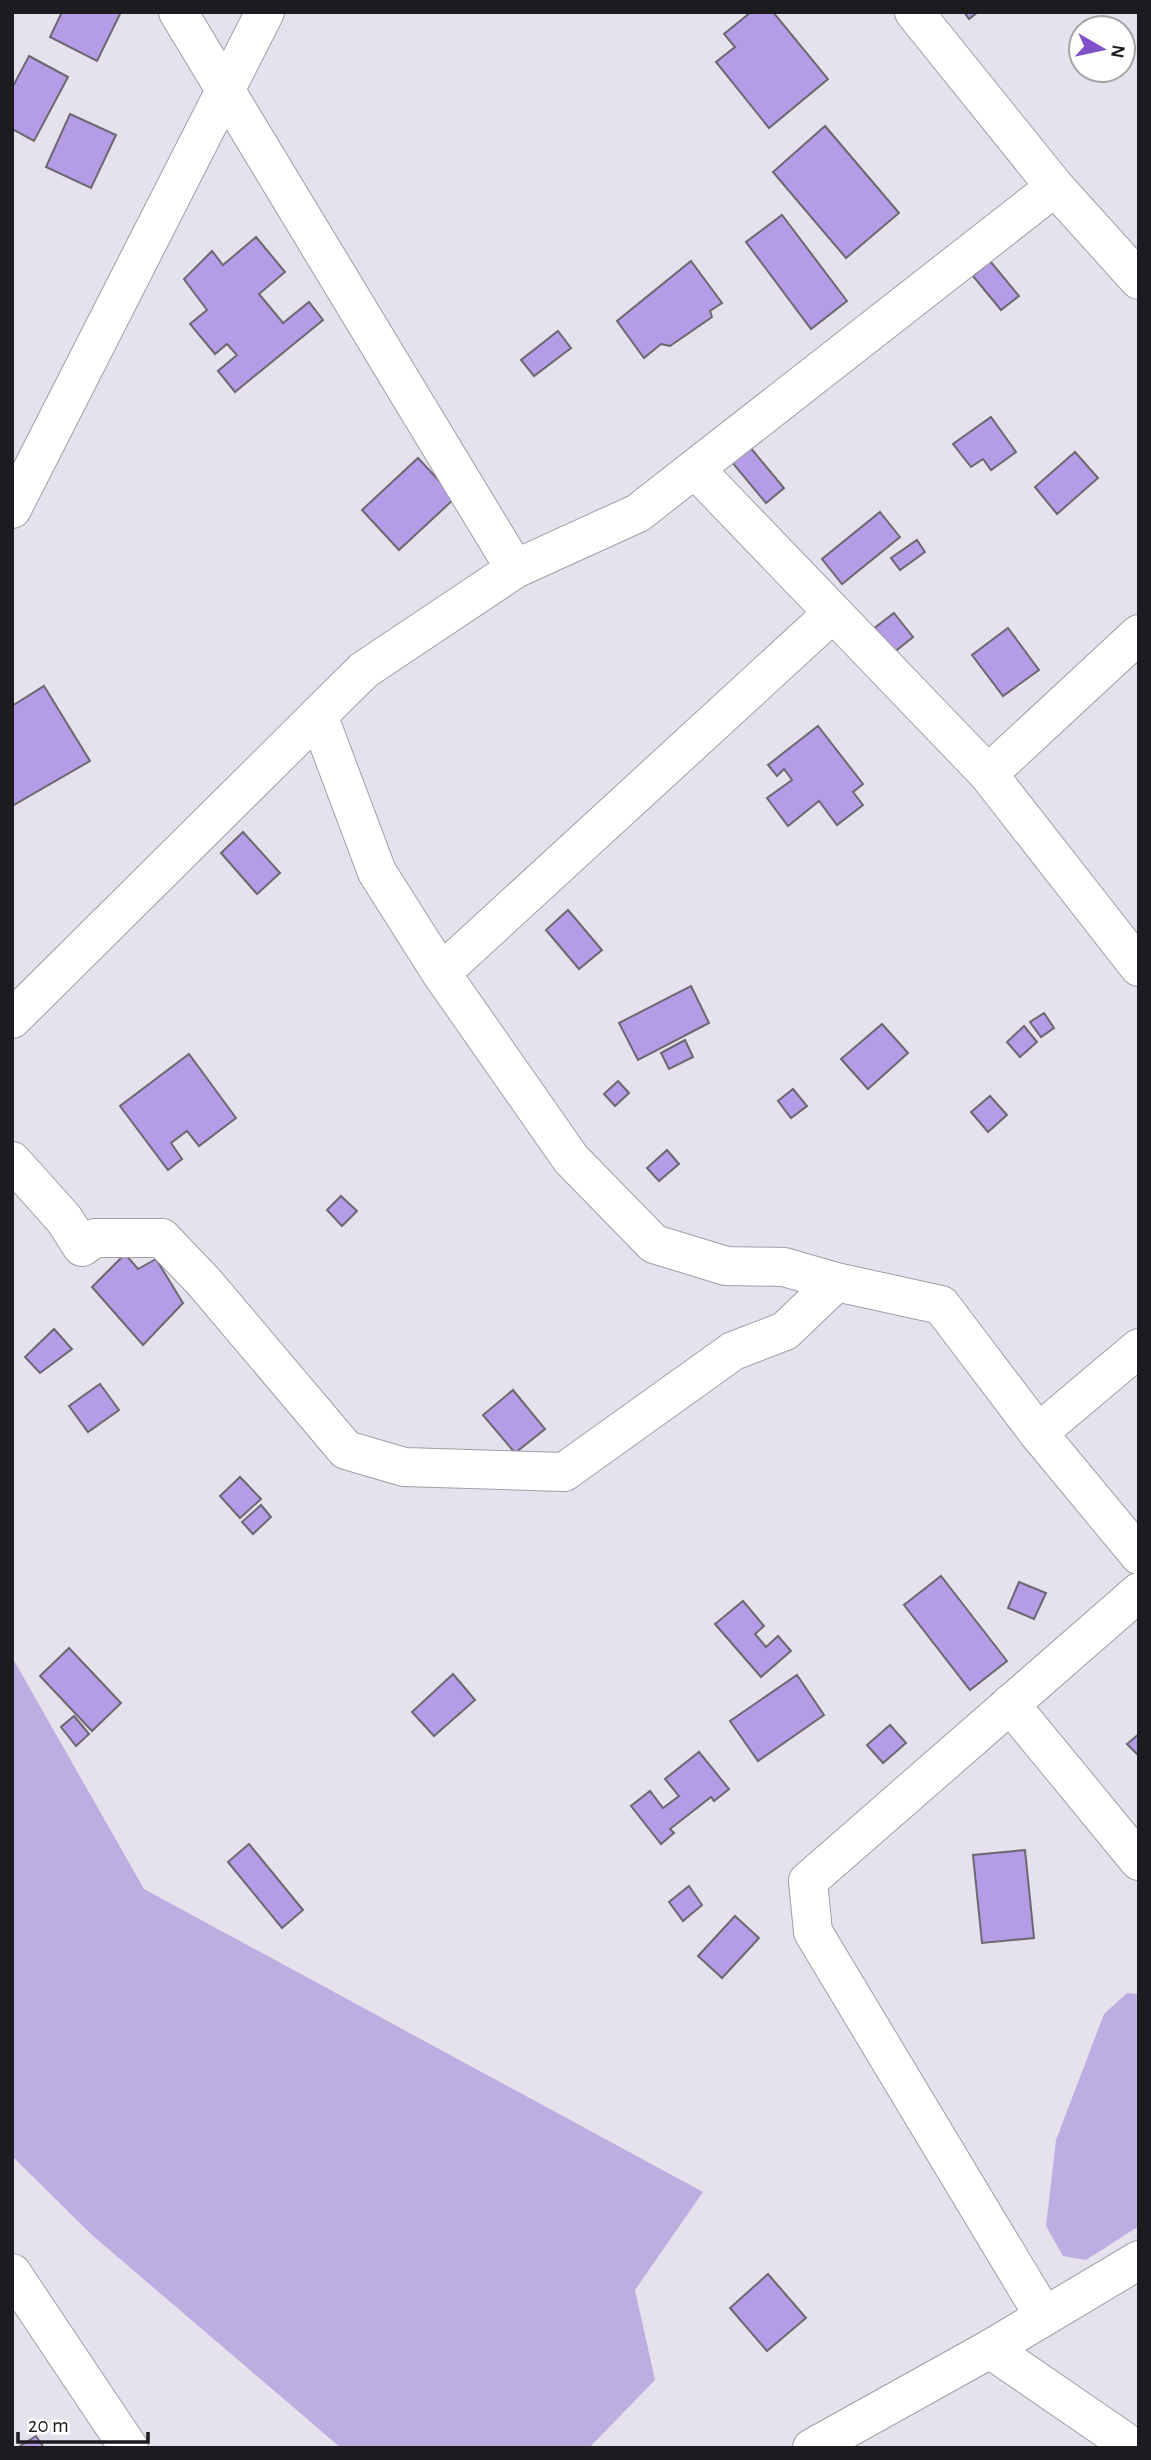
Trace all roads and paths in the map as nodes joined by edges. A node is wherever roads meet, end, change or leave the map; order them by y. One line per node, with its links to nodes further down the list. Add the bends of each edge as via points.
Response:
1 (178, 12): 4 (street)
2 (265, 12): 4 (street)
3 (914, 12): 5 (street)
4 (225, 90): 8 (street); 9 (street)
5 (1055, 187): 6 (street); 7 (street)
6 (1139, 280)
7 (695, 469): 9 (street, via 638,513); 10 (street)
8 (12, 509)
9 (515, 569): 12 (street, via 364,670)
10 (833, 613): 13 (street); 15 (street)
11 (1139, 634): 13 (street)
12 (318, 715): 15 (street, via 377,872); 16 (street)
13 (988, 774): 14 (street)
14 (1139, 967)
15 (441, 973): 18 (street, via 571,1159 654,1244 726,1266 784,1267)
16 (12, 1020)
17 (12, 1161): 18 (street, via 64,1219 82,1247 95,1238 162,1238 346,1450 404,1467 564,1472 733,1351 785,1331)
18 (836, 1283): 20 (street, via 941,1305)
19 (1139, 1348): 20 (street)
20 (1038, 1433): 21 (street)
21 (1139, 1555)
22 (1139, 1592): 23 (street)
23 (1010, 1704): 24 (street); 27 (street, via 808,1881 813,1932)
24 (1139, 1861)
25 (1139, 2260): 27 (street)
26 (12, 2273): 29 (street)
27 (1044, 2316): 28 (street)
28 (990, 2349): 30 (street); 31 (street)
29 (129, 2448)
30 (812, 2448)
31 (1134, 2448)

